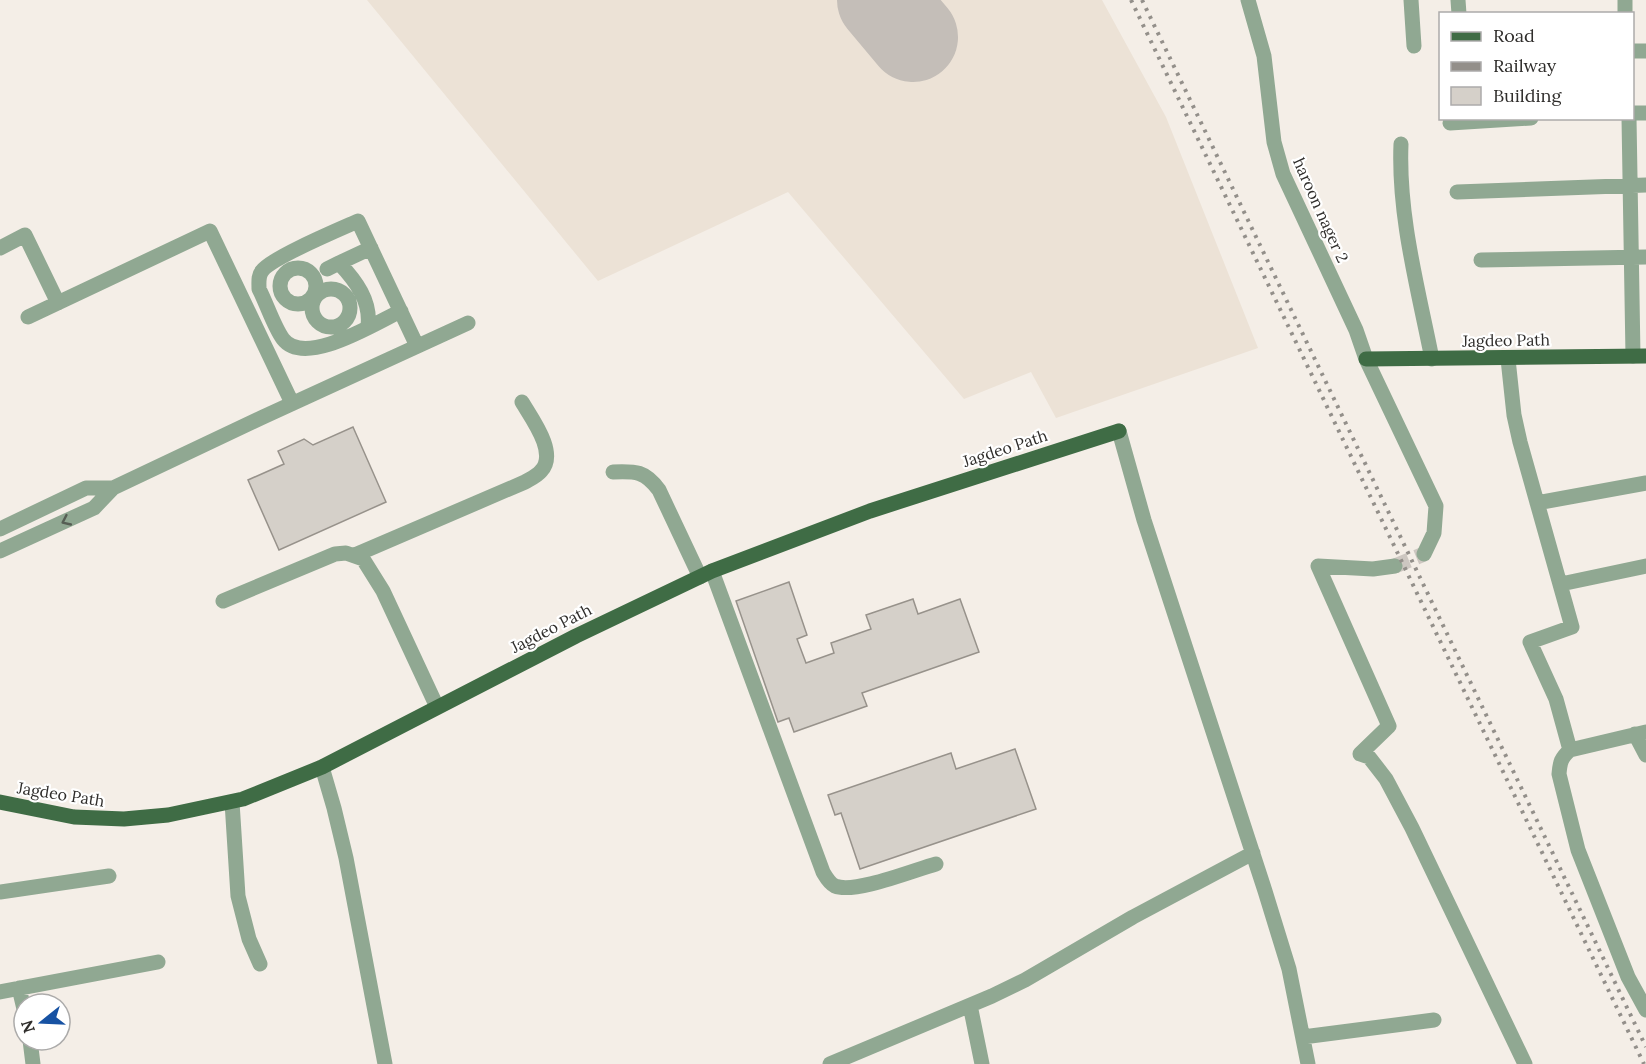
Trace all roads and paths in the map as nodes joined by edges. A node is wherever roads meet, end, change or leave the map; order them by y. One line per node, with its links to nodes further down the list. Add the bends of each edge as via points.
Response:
1 (1248, 0): 22 (street, haroon nager 2, via 1264,56 1274,142 1284,174)
2 (1411, 0): 3 (street)
3 (1414, 46)
4 (1499, 120): 6 (street)
5 (1629, 120): 8 (street)
6 (1450, 123)
7 (1401, 144): 23 (street, via 1403,211)
8 (1639, 185): 9 (street); 12 (street)
9 (1457, 192)
10 (0, 248): 14 (street, via 25,235)
11 (371, 248): 15 (street); 18 (street, via 333,266 354,281 368,306); 19 (street, via 358,221 273,262 261,272 259,289 283,340 311,349)
12 (1639, 257): 13 (street); 21 (street)
13 (1481, 260)
14 (58, 303): 16 (street); 26 (street, via 210,231)
15 (401, 311): 18 (street); 20 (street)
16 (28, 317)
17 (468, 323): 20 (street)
18 (369, 326): 19 (street)
19 (339, 333): 19 (street, via 324,326 312,311 314,297 329,289 342,291 351,308)
20 (417, 346): 26 (street)
21 (1640, 356): 24 (main road, Jagdeo Path)
22 (1366, 359): 23 (main road, Jagdeo Path); 34 (street, haroon nager 2, via 1436,506 1434,533)
23 (1432, 359): 24 (main road, Jagdeo Path)
24 (1508, 359): 31 (street, via 1514,415)
25 (522, 402): 35 (street, via 546,449 547,461 541,472)
26 (291, 404): 30 (street)
27 (1119, 431): 38 (main road, Jagdeo Path, via 870,511); 48 (street, via 1157,563)
28 (613, 472): 38 (street, via 632,471 651,479)
29 (1646, 483): 31 (street)
30 (113, 488): 32 (street, via 86,488); 33 (street, one-way to 33, via 94,508)
31 (1537, 503): 39 (street)
32 (0, 529)
33 (0, 551)
34 (1424, 554)
35 (355, 555): 40 (street, via 320,558); 41 (street, via 363,559 383,591)
36 (1395, 566): 65 (street, via 1318,566 1389,726 1360,754 1369,757 1386,779)
37 (1646, 566): 39 (street)
38 (706, 574): 41 (main road, Jagdeo Path); 49 (street, via 818,861 830,882 858,886)
39 (1561, 584): 43 (street, via 1572,627 1530,642 1556,699)
40 (223, 601)
41 (437, 707): 45 (main road, Jagdeo Path)
42 (1641, 733): 43 (street); 44 (street)
43 (1570, 750): 58 (street, via 1560,762 1560,774 1578,850 1628,978)
44 (1646, 754)
45 (322, 767): 47 (main road, Jagdeo Path); 61 (street, via 346,858)
46 (0, 802): 47 (main road, Jagdeo Path, via 98,820 168,815)
47 (232, 802): 53 (street, via 238,896 245,928)
48 (1253, 853): 57 (street, via 1025,980); 60 (street, via 1289,969)
49 (936, 864)
50 (109, 876): 51 (street)
51 (0, 892)
52 (158, 962): 54 (street)
53 (260, 964)
54 (19, 988): 55 (street); 56 (street)
55 (0, 992)
56 (20, 992)
57 (970, 1005): 62 (street); 63 (street)
58 (1646, 1010)
59 (1434, 1020): 60 (street)
60 (1303, 1037): 64 (street)
61 (385, 1064)
62 (830, 1064)
63 (982, 1064)
64 (1308, 1064)
65 (1525, 1064)

